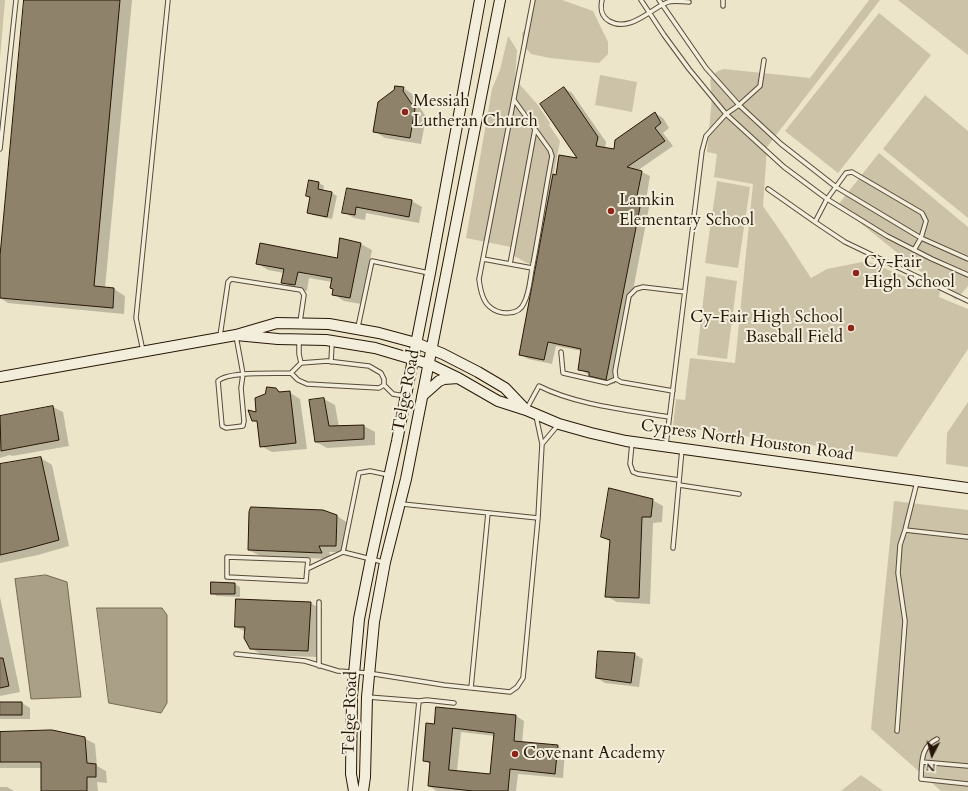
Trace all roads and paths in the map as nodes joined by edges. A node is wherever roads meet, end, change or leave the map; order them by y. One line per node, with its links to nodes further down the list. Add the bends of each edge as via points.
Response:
1 (16, 0): 21 (lane)
2 (168, 0): 44 (lane, via 136,318)
3 (480, 0): 14 (main road, Telge Road)
4 (500, 0): 15 (main road, Telge Road)
5 (533, 0): 17 (lane)
6 (602, 0): 13 (lane, via 601,13 612,23 628,24)
7 (641, 0): 13 (lane)
8 (659, 0): 11 (lane)
9 (723, 0): 12 (lane)
10 (689, 2): 11 (lane, via 670,1)
11 (662, 5): 13 (lane); 18 (lane, via 706,68)
12 (723, 6)
13 (649, 12): 19 (lane, via 664,36)
14 (469, 56): 15 (main road); 32 (main road, Telge Road)
15 (488, 60): 43 (main road, Telge Road)
16 (764, 60): 18 (lane, via 760,86)
17 (514, 100): 20 (lane); 28 (lane)
18 (739, 105): 19 (lane); 22 (lane, via 781,144)
19 (726, 114): 24 (lane, via 784,167); 34 (lane, via 706,136 702,151)
20 (535, 129): 30 (lane); 31 (lane, via 552,156)
21 (0, 149)
22 (836, 187): 24 (lane); 26 (lane); 26 (lane, via 846,173 852,172 922,213 926,221)
23 (768, 189): 25 (lane)
24 (827, 199): 25 (lane); 27 (lane)
25 (814, 222): 35 (lane, via 845,242)
26 (921, 238): 27 (lane); 29 (lane)
27 (914, 250): 33 (lane)
28 (483, 259): 30 (lane); 31 (lane, via 479,279 485,301 490,308 504,313 515,312 524,305)
29 (968, 259)
30 (510, 264): 31 (lane)
31 (532, 268)
32 (430, 273): 37 (lane, via 372,261); 42 (main road, Telge Road)
33 (968, 275)
34 (685, 292): 54 (lane, via 644,287 636,288 629,296 615,371); 56 (lane)
35 (968, 301)
36 (300, 323): 37 (main road, Cypress North Houston Road); 38 (main road, Cypress North Houston Road, via 278,323); 39 (lane, via 304,295 302,290 231,278 228,282)
37 (358, 328): 42 (main road, Cypress North Houston Road)
38 (236, 335): 39 (main road, Cypress North Houston Road); 40 (main road, Cypress North Houston Road); 50 (lane)
39 (220, 338): 44 (main road, Cypress North Houston Road)
40 (299, 339): 41 (main road, Cypress North Houston Road); 48 (lane)
41 (332, 341): 46 (main road, Cypress North Houston Road, via 376,348); 47 (lane)
42 (416, 343): 43 (main road, Cypress North Houston Road); 46 (main road, Telge Road)
43 (432, 349): 49 (main road, Telge Road); 59 (main road, Cypress North Houston Road, via 504,388)
44 (143, 352): 52 (main road, Cypress North Houston Road)
45 (561, 352): 54 (lane, via 563,374 607,382)
46 (413, 359): 49 (main road, Cypress North Houston Road); 57 (main road, Telge Road)
47 (331, 362): 48 (lane); 55 (lane, via 369,366 381,373)
48 (302, 363): 51 (lane)
49 (428, 364): 53 (main road, Cypress North Houston Road); 58 (main road, Telge Road)
50 (243, 374): 50 (lane, via 221,377 218,380 222,426 226,428 243,426); 51 (lane)
51 (291, 374): 55 (lane, via 307,384 379,388)
52 (0, 377)
53 (458, 378): 58 (main road, via 444,379); 59 (main road, Cypress North Houston Road, via 498,402)
54 (616, 379): 56 (lane)
55 (384, 385): 57 (lane, via 393,394)
56 (673, 391): 60 (lane)
57 (406, 396): 66 (main road, Telge Road)
58 (422, 396): 72 (main road, Telge Road)
59 (531, 412): 60 (lane, via 539,386 582,401); 61 (main road, Cypress North Houston Road); 63 (lane)
60 (669, 417): 64 (lane)
61 (559, 424): 62 (main road, Cypress North Houston Road); 63 (lane)
62 (632, 441): 64 (main road, Cypress North Houston Road); 67 (lane, via 630,464 633,472)
63 (542, 444): 74 (lane)
64 (666, 446): 65 (main road, Cypress North Houston Road)
65 (683, 448): 67 (lane); 68 (main road, Cypress North Houston Road)
66 (390, 475): 78 (lane, via 370,471 359,473); 79 (main road, Telge Road)
67 (679, 480): 69 (lane)
68 (917, 481): 70 (main road, Cypress North Houston Road); 75 (lane)
69 (679, 485): 71 (lane); 77 (lane)
70 (968, 488)
71 (739, 494)
72 (400, 503): 73 (lane); 80 (main road, Telge Road)
73 (488, 513): 74 (lane); 87 (lane)
74 (538, 518): 87 (lane, via 523,678 510,692)
75 (906, 530): 76 (lane); 91 (lane, via 900,546 898,573 905,621)
76 (968, 537)
77 (673, 548)
78 (343, 552): 79 (lane); 81 (lane)
79 (371, 559): 80 (lane); 85 (main road, Telge Road)
80 (385, 562): 86 (main road, Telge Road)
81 (307, 569): 81 (lane, via 306,581 227,577 227,557 308,560)
82 (319, 602): 84 (lane)
83 (236, 654): 84 (lane, via 305,661)
84 (319, 666): 85 (lane)
85 (354, 672): 86 (lane); 96 (main road, Telge Road, via 351,743)
86 (368, 673): 87 (lane); 88 (main road, Telge Road)
87 (471, 688)
88 (367, 697): 89 (lane); 97 (main road, Telge Road, via 365,777)
89 (419, 701): 90 (lane); 98 (lane)
90 (454, 703)
91 (897, 731)
92 (937, 739): 93 (lane, via 929,743)
93 (922, 762): 94 (lane); 95 (lane, via 921,779)
94 (968, 766)
95 (968, 784)
96 (354, 791)
97 (362, 791)
98 (410, 791)

